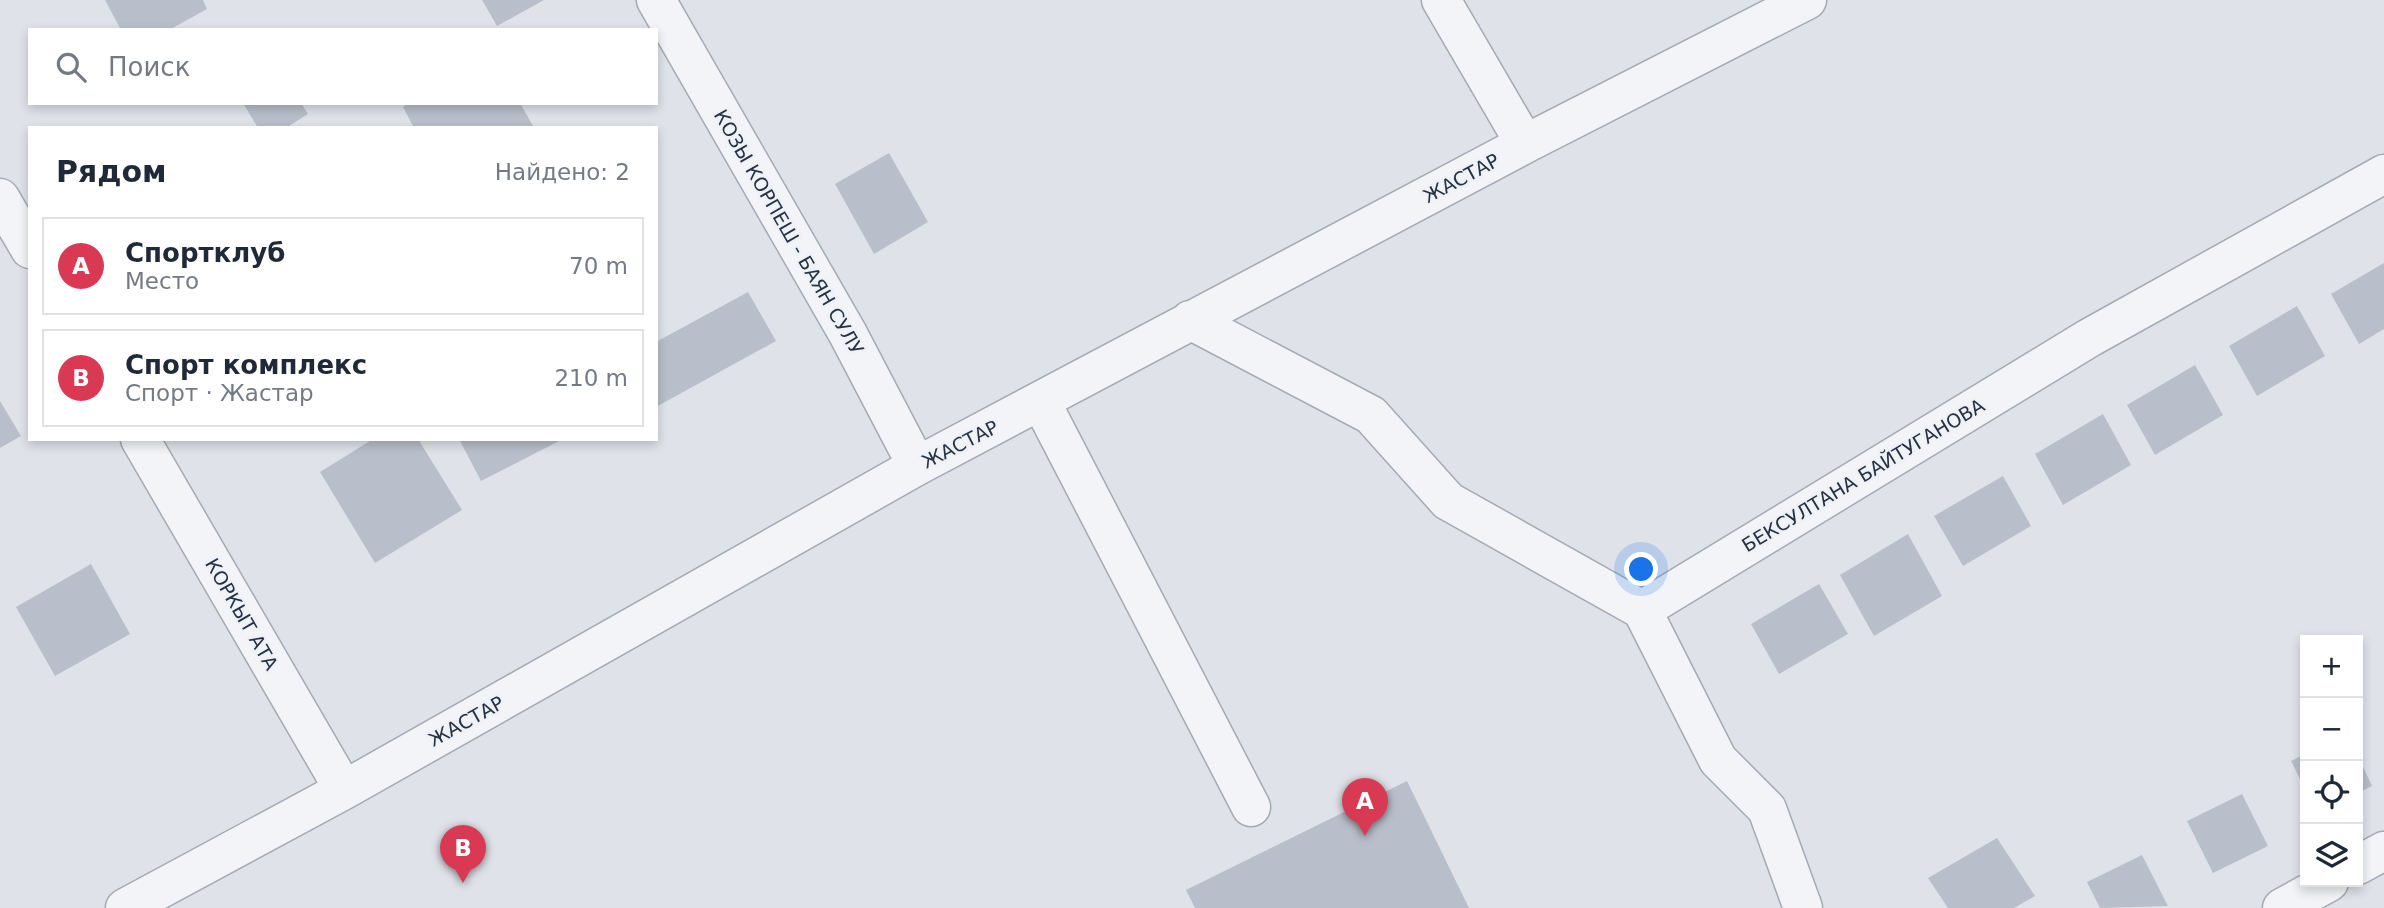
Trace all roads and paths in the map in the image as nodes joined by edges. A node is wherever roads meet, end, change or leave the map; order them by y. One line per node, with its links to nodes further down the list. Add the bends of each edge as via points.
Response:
1 (656, 0): 11 (street, КОЗЫ КОРПЕШ - БАЯН СУЛУ, via 848,334)
2 (1441, 0): 4 (street)
3 (1807, 0): 4 (street, ЖАСТАР)
4 (1525, 144): 8 (street, ЖАСТАР)
5 (2384, 174): 12 (street, БЕКСУЛТАНА БАЙТУГАНОВА, via 2089,338)
6 (0, 198): 7 (street)
7 (28, 246)
8 (1190, 320): 9 (street, ЖАСТАР); 12 (street, via 1371,415 1448,501)
9 (1041, 402): 11 (street, ЖАСТАР); 14 (street)
10 (141, 441): 13 (street, КОРКЫТ АТА)
11 (917, 466): 13 (street, ЖАСТАР)
12 (1642, 610): 19 (street, via 1718,760 1767,808)
13 (344, 790): 18 (street, ЖАСТАР)
14 (1251, 807)
15 (2384, 851): 16 (street)
16 (2363, 863)
17 (2320, 887): 20 (street)
18 (125, 908)
19 (1803, 908)
20 (2282, 908)

